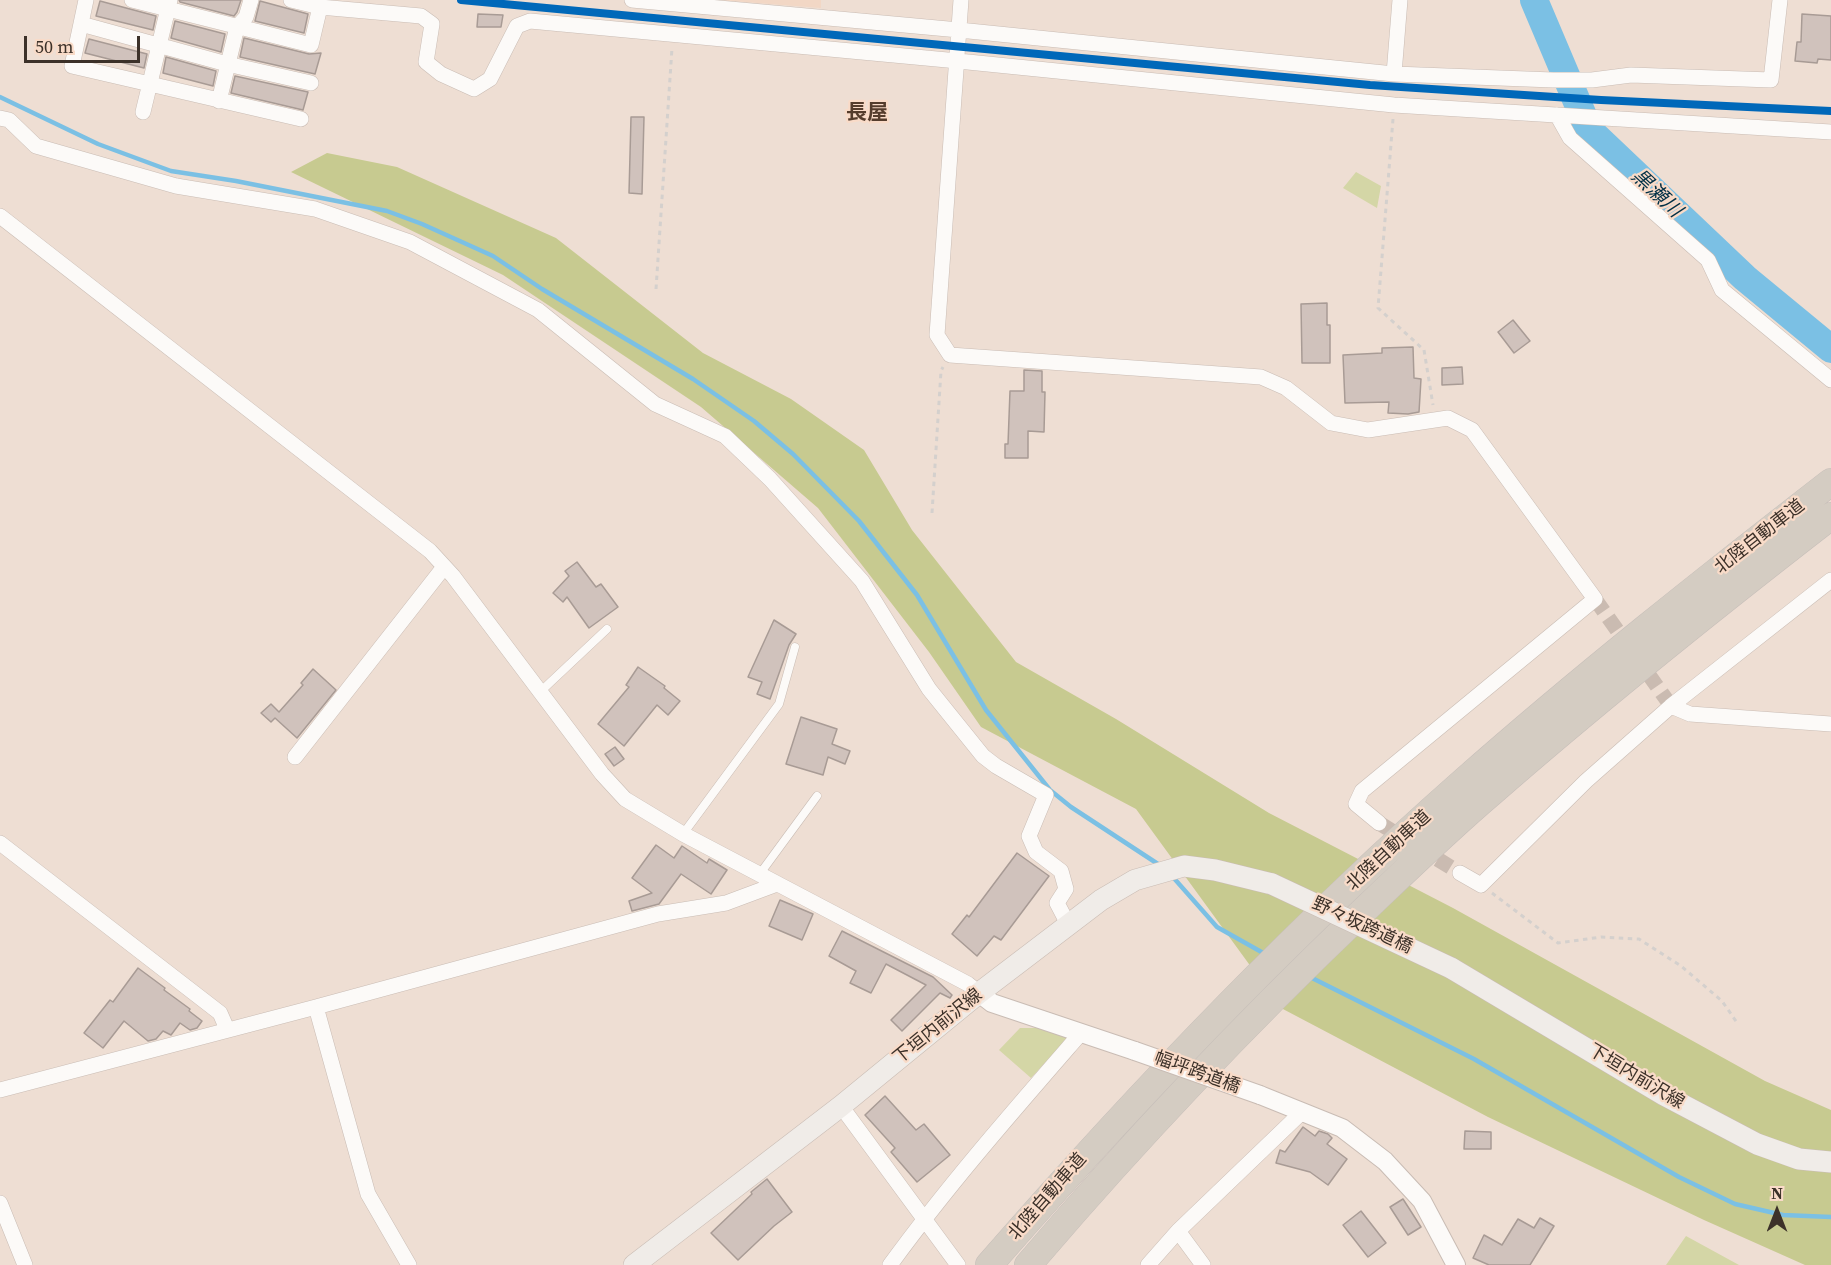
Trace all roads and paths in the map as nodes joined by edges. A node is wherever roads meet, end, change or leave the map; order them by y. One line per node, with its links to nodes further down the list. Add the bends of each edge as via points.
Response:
1 (86, 0): 11 (street)
2 (132, 0): 9 (street)
3 (251, 0): 12 (street, via 246,17)
4 (291, 0): 10 (street)
5 (632, 0): 13 (street)
6 (961, 0): 13 (street)
7 (1400, 0): 18 (street)
8 (1780, 0): 18 (street, via 1772,80 1630,75 1553,80)
9 (170, 4): 12 (street); 15 (street)
10 (320, 7): 12 (street, via 310,45); 14 (street, via 421,16 432,24 426,62 441,74 474,89 490,79 517,26 530,21)
11 (81, 24): 15 (street); 20 (street, via 72,66)
12 (237, 27): 17 (street)
13 (959, 30): 16 (street); 18 (street)
14 (673, 34): 16 (street); 29 (path)
15 (159, 44): 17 (street); 20 (street)
16 (958, 61): 22 (street); 30 (street, via 937,335)
17 (227, 64): 19 (street); 21 (street)
18 (1394, 74)
19 (311, 83)
20 (150, 84): 21 (street); 23 (street)
21 (219, 101): 26 (street)
22 (1394, 105): 24 (street); 32 (path, via 1378,308 1424,350)
23 (143, 112)
24 (1562, 116): 27 (street); 31 (street, via 1570,138 1708,260 1722,290)
25 (0, 117): 53 (street, via 9,120 36,146 176,186 315,208 410,242 538,310 655,404 724,436 770,479 862,581 929,689 983,756 1046,795 1029,836 1036,852 1061,871 1066,889 1057,903)
26 (301, 119)
27 (1831, 132)
28 (0, 216): 36 (street, via 430,551)
29 (656, 289)
30 (950, 355): 32 (street, via 1261,377 1286,388 1331,423 1368,430); 34 (path, via 941,371)
31 (1831, 380)
32 (1435, 419): 45 (street, via 1448,418 1472,430 1595,599 1362,791 1356,804)
33 (1831, 482): 72 (highway, 北陸自動車道, via 1574,688 1361,876 1161,1075)
34 (932, 513)
35 (1831, 516): 73 (highway, 北陸自動車道, via 1586,711 1387,888 1189,1084)
36 (444, 567): 40 (street); 43 (street)
37 (1831, 580): 41 (street)
38 (607, 629): 40 (lane)
39 (795, 646): 46 (lane, via 779,704)
40 (540, 692): 46 (street, via 625,799)
41 (1671, 706): 42 (street, via 1690,714); 52 (street, via 1586,781)
42 (1831, 724)
43 (295, 757)
44 (817, 796): 49 (lane)
45 (1379, 824)
46 (683, 834): 49 (street)
47 (0, 843): 58 (street, via 220,1013)
48 (1460, 873): 52 (street)
49 (759, 874): 50 (street)
50 (777, 884): 55 (street); 56 (street, via 726,903 658,914)
51 (1272, 884): 53 (main road, 下垣内前沢線, via 1184,866 1136,880); 54 (main road, 野々坂跨道橋, bridge)
52 (1481, 885): 57 (path, via 1558,943 1601,937 1639,939 1681,966 1722,1001)
53 (1068, 924): 55 (main road, 下垣内前沢線)
54 (1451, 968): 63 (main road, 下垣内前沢線, via 1664,1095 1757,1144 1799,1159)
55 (979, 993): 59 (street, 幅坪跨道橋, via 992,1004); 61 (main road, 下垣内前沢線)
56 (316, 1007): 58 (street); 68 (street, via 368,1194)
57 (1738, 1024)
58 (227, 1029): 60 (street)
59 (1081, 1033): 62 (street, 幅坪跨道橋, bridge); 65 (street)
60 (0, 1090)
61 (841, 1106): 65 (street); 69 (main road, 下垣内前沢線)
62 (1302, 1112): 66 (street); 76 (street, 幅坪跨道橋, via 1342,1128 1385,1161 1422,1201)
63 (1831, 1162)
64 (0, 1203): 67 (street)
65 (924, 1219): 70 (street); 71 (street)
66 (1178, 1232): 74 (street); 75 (street)
67 (25, 1265)
68 (409, 1265)
69 (634, 1265)
70 (890, 1265)
71 (958, 1265)
72 (989, 1265)
73 (1028, 1265)
74 (1148, 1265)
75 (1203, 1265)
76 (1456, 1265)

